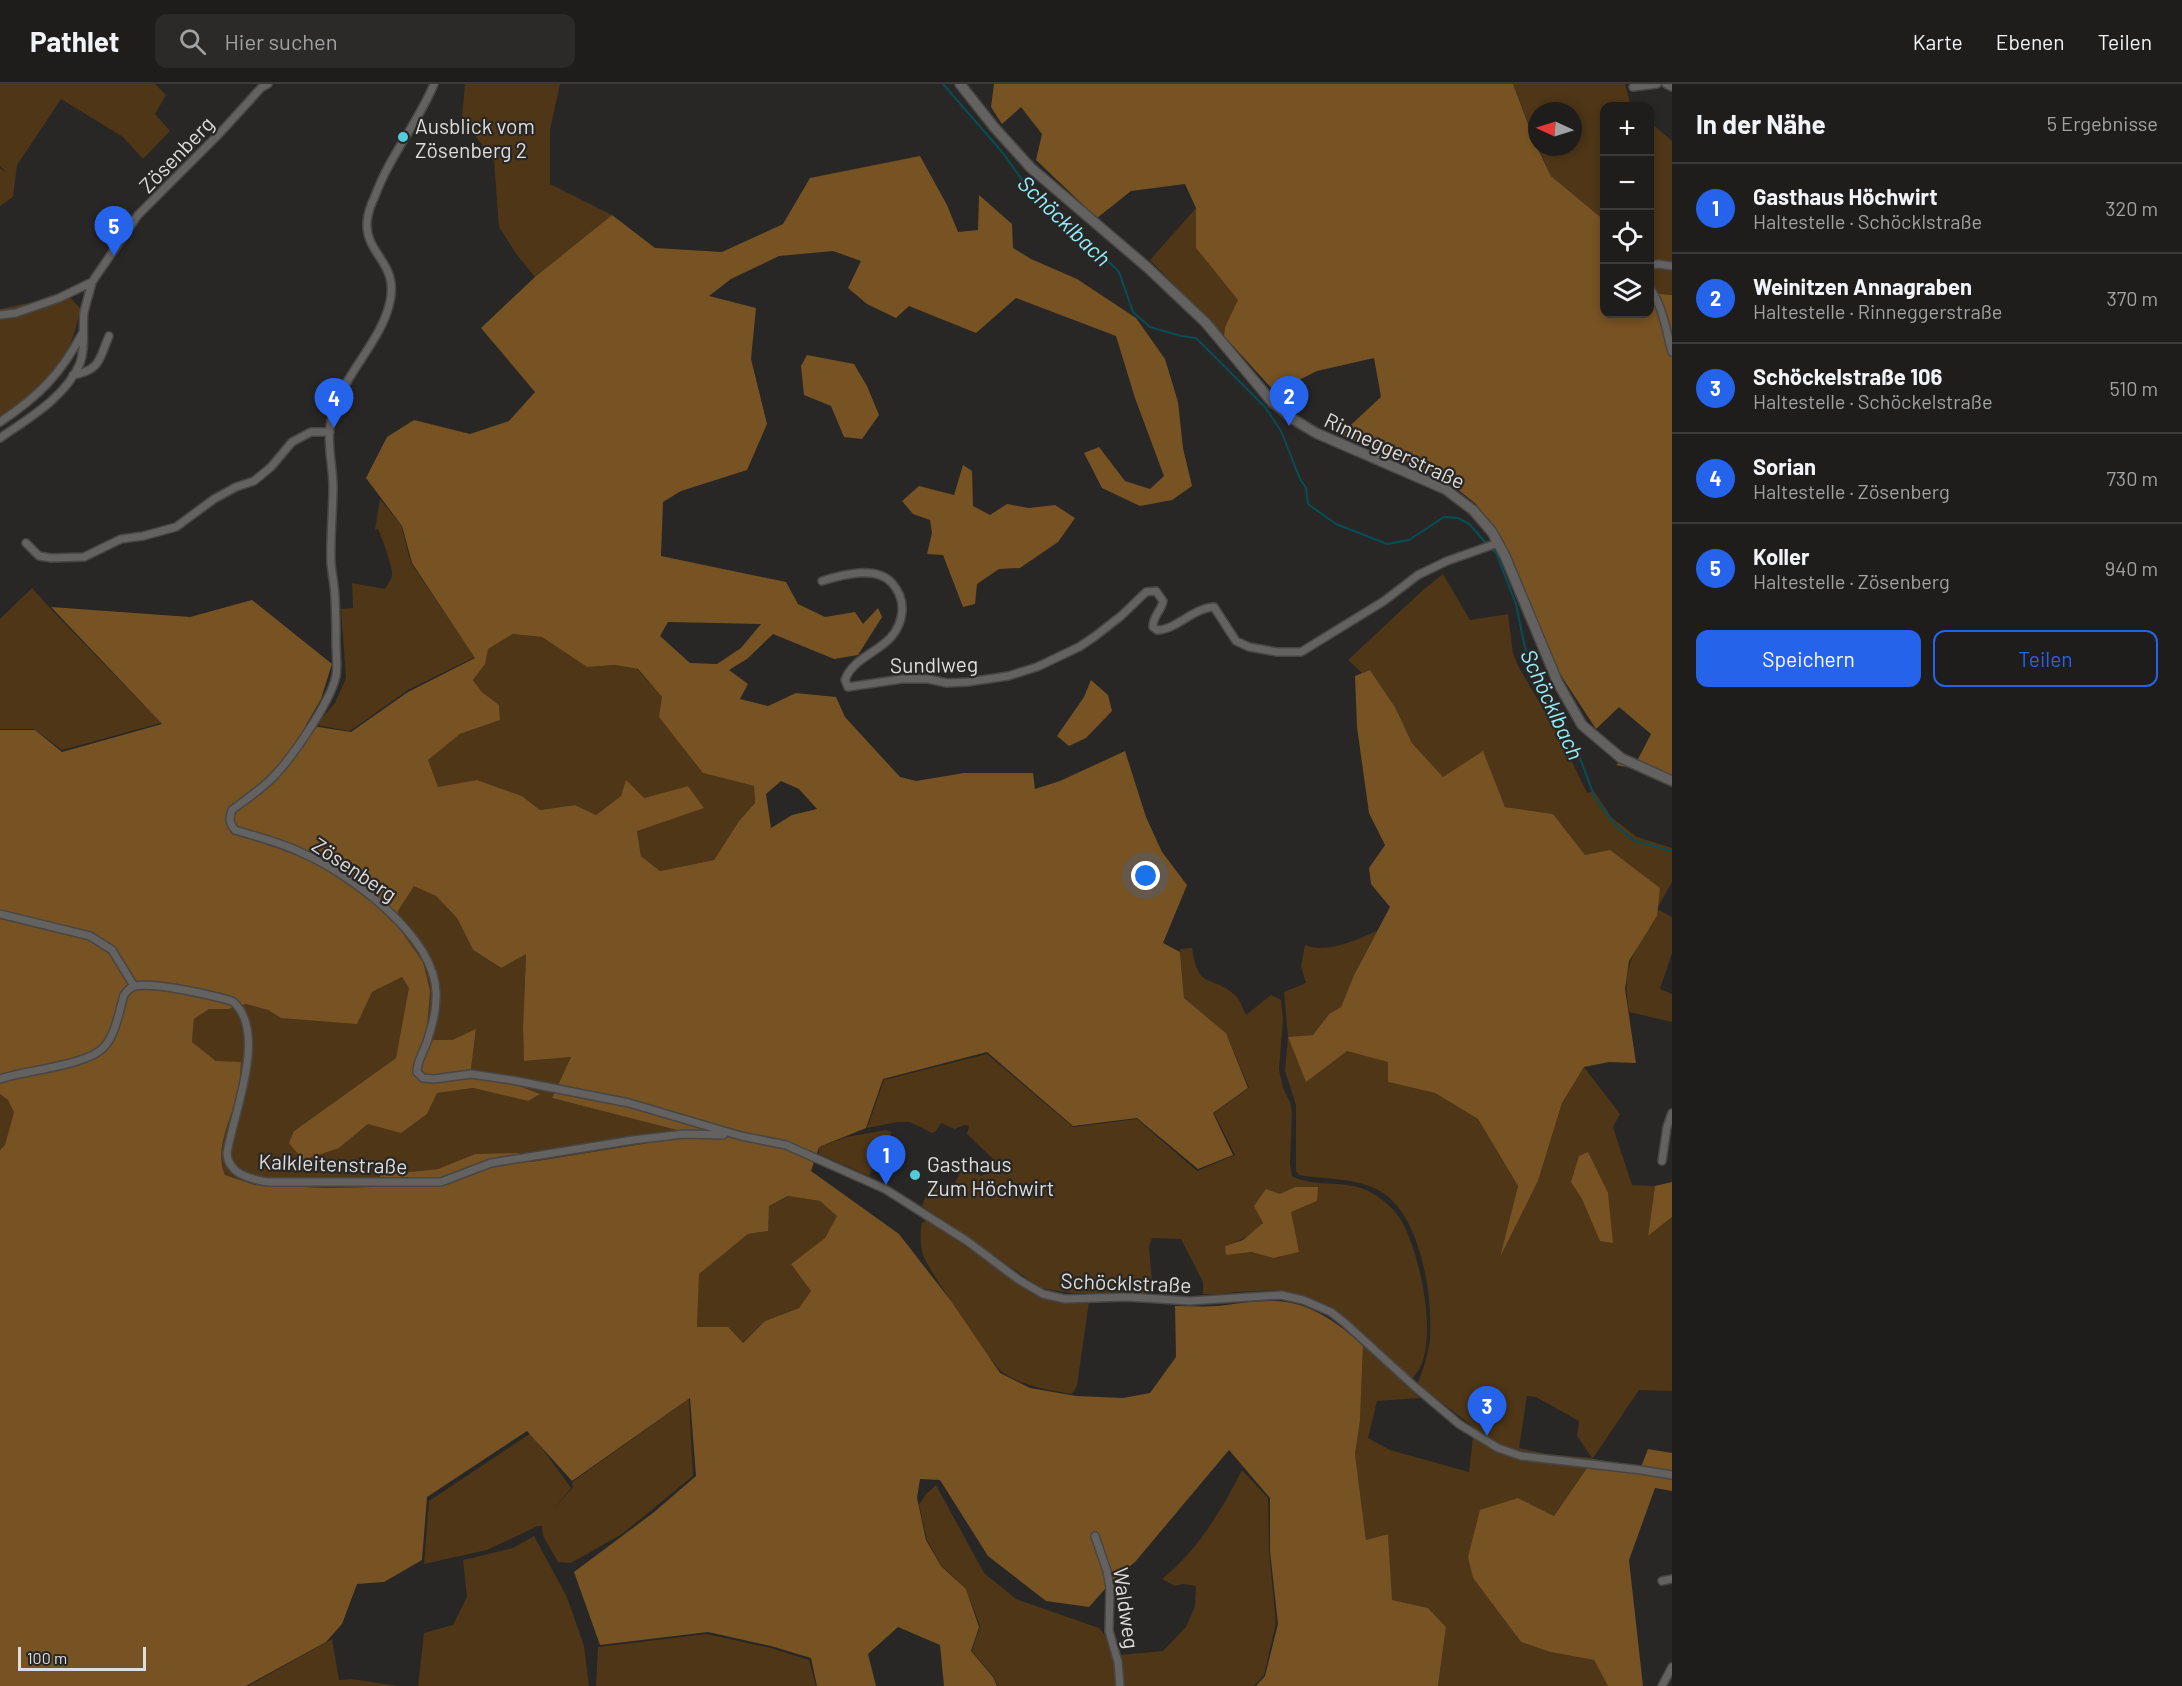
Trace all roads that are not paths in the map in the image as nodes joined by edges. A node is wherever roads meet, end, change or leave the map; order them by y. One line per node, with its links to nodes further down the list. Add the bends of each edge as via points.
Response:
1 (268, 84): 10 (street, Zösenberg, via 138,215)
2 (434, 84): 18 (street, Zösenberg, via 381,179 369,210 368,234 392,280 392,292 380,327 339,399)
3 (960, 84): 21 (main road, Rinneggerstraße, via 1030,168 1198,316 1272,402 1316,433 1445,489 1473,510)
4 (1657, 84): 6 (street)
5 (1666, 84): 7 (street)
6 (1633, 87)
7 (1672, 87)
8 (1654, 264): 9 (street)
9 (1672, 266)
10 (92, 282): 12 (street, Zösenberg, via 59,298); 13 (street, Zösenberg)
11 (1654, 294): 15 (street)
12 (0, 315)
13 (84, 330): 16 (street, Zösenberg, via 80,363); 17 (street, Zösenberg, via 69,359 44,389)
14 (109, 336): 16 (street, Zösenberg, via 96,366 89,372)
15 (1672, 352)
16 (73, 375): 19 (street, Zösenberg, via 55,397)
17 (0, 422)
18 (330, 432): 20 (street, via 311,432 292,442 254,481 214,499 176,527 121,539 84,557 39,556); 28 (street, Zösenberg, via 330,539 337,673 322,711 279,771 232,810 231,825 235,830 279,843 324,863 370,896 409,932 435,981 431,1028 417,1063 417,1072 423,1078 471,1074 512,1080 629,1103)
19 (0, 438)
20 (26, 543)
21 (1498, 543): 22 (street, Sundlweg, via 1418,575 1301,652 1249,648 1236,640 1214,607 1157,630 1153,622 1163,601 1156,591 1150,591 1094,637 1058,658 1008,676 969,682 902,679 848,687 845,681 854,666 884,646 896,632 903,607 899,591 890,580 873,573); 23 (main road, Rinneggerstraße, via 1558,683 1582,725 1620,758)
22 (822, 581)
23 (1672, 781)
24 (0, 914): 25 (street, via 90,936 112,950)
25 (134, 986): 26 (street, via 124,994 116,1023 103,1048 84,1058); 28 (street, Kalkleitenstraße, via 222,998 232,1001 245,1016 244,1085 227,1161 231,1168 253,1180 441,1182 491,1163 622,1141 684,1134)
26 (0, 1079)
27 (1672, 1113): 29 (street)
28 (741, 1136): 30 (street, Schöcklstraße, via 786,1144 885,1190 1043,1294 1065,1299 1128,1297 1190,1301 1281,1295 1303,1300 1326,1309 1345,1323 1459,1424 1498,1448 1521,1456)
29 (1662, 1161)
30 (1672, 1475)
31 (1095, 1536): 35 (street, Waldweg, via 1110,1588 1109,1631)
32 (1672, 1580): 33 (street)
33 (1662, 1581)
34 (1672, 1667): 36 (street)
35 (1120, 1686)
36 (1662, 1686)

